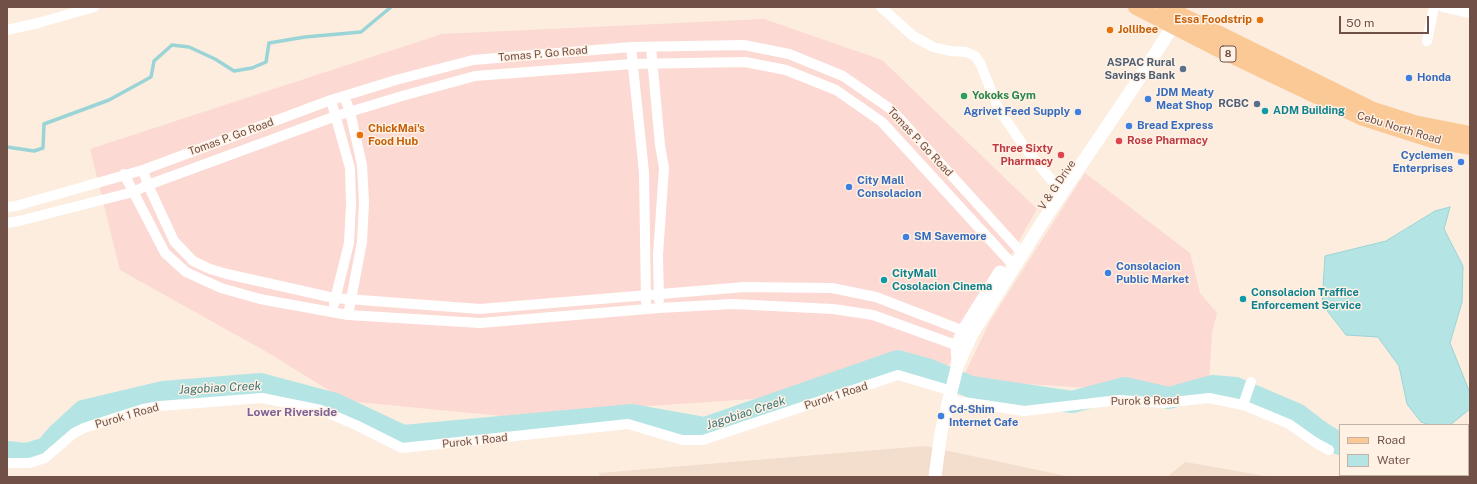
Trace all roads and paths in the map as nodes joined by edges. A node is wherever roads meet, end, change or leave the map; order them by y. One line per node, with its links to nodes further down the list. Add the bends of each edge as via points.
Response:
1 (94, 7): 8 (street, via 38,24)
2 (881, 7): 23 (street, via 913,36 933,47 966,52 975,56 999,110)
3 (1136, 7): 7 (main road, Cebu North Road / 8)
4 (1434, 7): 9 (street)
5 (1442, 7): 6 (street)
6 (1470, 13)
7 (1171, 16): 18 (main road, Cebu North Road / 8, via 1373,110 1414,123); 19 (main road, Cebu North Road / 8, via 1214,47 1363,118 1432,140); 23 (street, V & G Drive)
8 (7, 30)
9 (1427, 41)
10 (631, 47): 11 (street, Tomas P. Go Road); 13 (street); 14 (street, Tomas P. Go Road, via 473,60)
11 (651, 47): 12 (street); 27 (street, Tomas P. Go Road, via 744,45 789,54 843,76 892,110)
12 (653, 63): 13 (street, Tomas P. Go Road); 28 (street, Tomas P. Go Road, via 745,62 786,70 836,90 882,122); 29 (street, via 664,168 658,255)
13 (632, 64): 16 (street, Tomas P. Go Road, via 475,76); 30 (street, via 644,172)
14 (344, 96): 15 (street, Tomas P. Go Road); 16 (street)
15 (331, 100): 17 (street); 20 (street, Tomas P. Go Road)
16 (350, 112): 17 (street, Tomas P. Go Road); 32 (street, via 362,165 364,202 362,242)
17 (336, 116): 22 (street, Tomas P. Go Road); 31 (street, via 350,168 351,204 349,243)
18 (1470, 134)
19 (1470, 147)
20 (143, 170): 21 (street, Tomas P. Go Road); 22 (street)
21 (124, 174): 24 (street); 25 (street, Tomas P. Go Road)
22 (148, 185): 24 (street, Tomas P. Go Road); 31 (street, via 174,241 193,261 227,274)
23 (1059, 190): 27 (street, V & G Drive)
24 (133, 192): 26 (street, Tomas P. Go Road); 35 (street, via 165,253 186,272 221,288 247,295)
25 (7, 207)
26 (7, 223)
27 (1019, 250): 28 (street, V & G Drive)
28 (1011, 263): 37 (street, V & G Drive)
29 (659, 294): 30 (street); 33 (street); 37 (street, via 745,288 832,288 876,297)
30 (645, 295): 32 (street, via 480,309); 34 (street)
31 (334, 298): 32 (street); 35 (street)
32 (350, 300): 36 (street)
33 (659, 308): 34 (street); 38 (street, via 733,304 833,308 873,316)
34 (647, 309): 36 (street, via 480,323)
35 (333, 311): 36 (street)
36 (348, 315)
37 (968, 333): 38 (street, V & G Drive)
38 (962, 347): 40 (street, V & G Drive)
39 (1250, 384): 41 (street)
40 (952, 392): 41 (street, Purok 8 Road, via 1024,411 1118,400 1164,403 1209,398); 43 (street, Purok 1 Road, via 898,375 704,440 682,440 628,424 402,448 321,410 262,398 143,409 84,428 74,433 45,458 30,463); 44 (street, V & G Drive, via 941,432)
41 (1244, 402): 42 (street, Purok 8 Road, via 1290,424)
42 (1329, 450)
43 (7, 463)
44 (935, 477)

